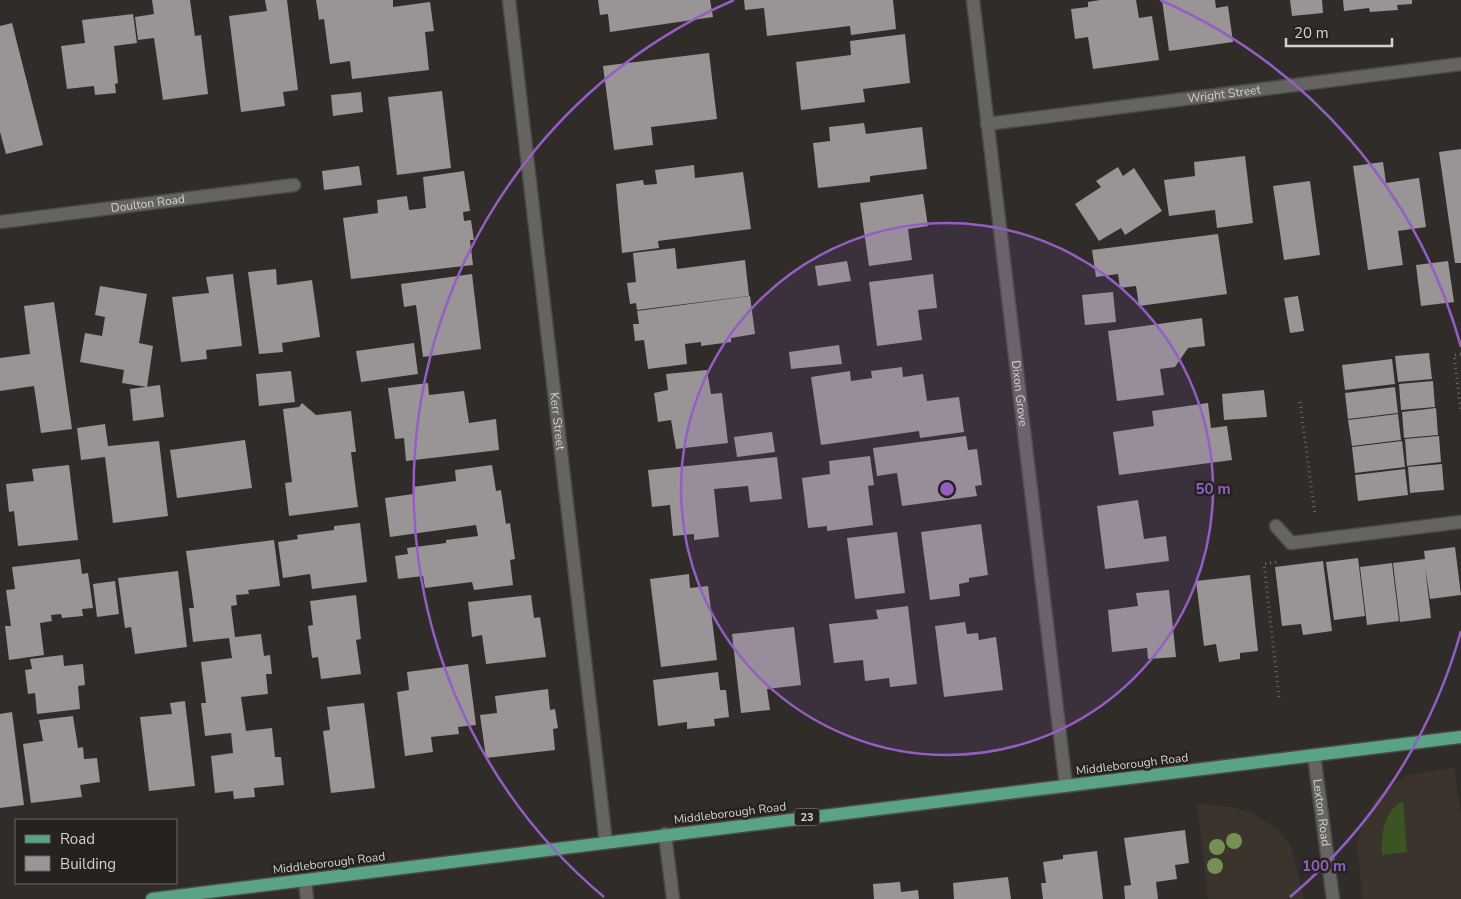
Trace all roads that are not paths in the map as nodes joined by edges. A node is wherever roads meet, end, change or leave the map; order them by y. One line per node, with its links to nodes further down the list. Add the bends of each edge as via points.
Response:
1 (509, 0): 13 (street, Kerr Street)
2 (973, 0): 4 (street, Dixon Grove)
3 (1461, 64): 4 (street, Wright Street)
4 (987, 124): 11 (street, Dixon Grove)
5 (294, 185): 6 (street, Doulton Road)
6 (0, 222)
7 (1461, 522): 8 (street, via 1291,543)
8 (1276, 526)
9 (1461, 737): 10 (main road, Middleborough Road / 23)
10 (1314, 755): 11 (main road, Middleborough Road / 23); 18 (street, Lexton Road)
11 (1066, 786): 12 (main road, Middleborough Road / 23)
12 (665, 834): 13 (main road, Middleborough Road / 23); 17 (street)
13 (606, 843): 14 (main road, Middleborough Road / 23)
14 (305, 880): 15 (main road, Middleborough Road / 23); 16 (street)
15 (152, 899)
16 (307, 899)
17 (673, 899)
18 (1333, 899)

